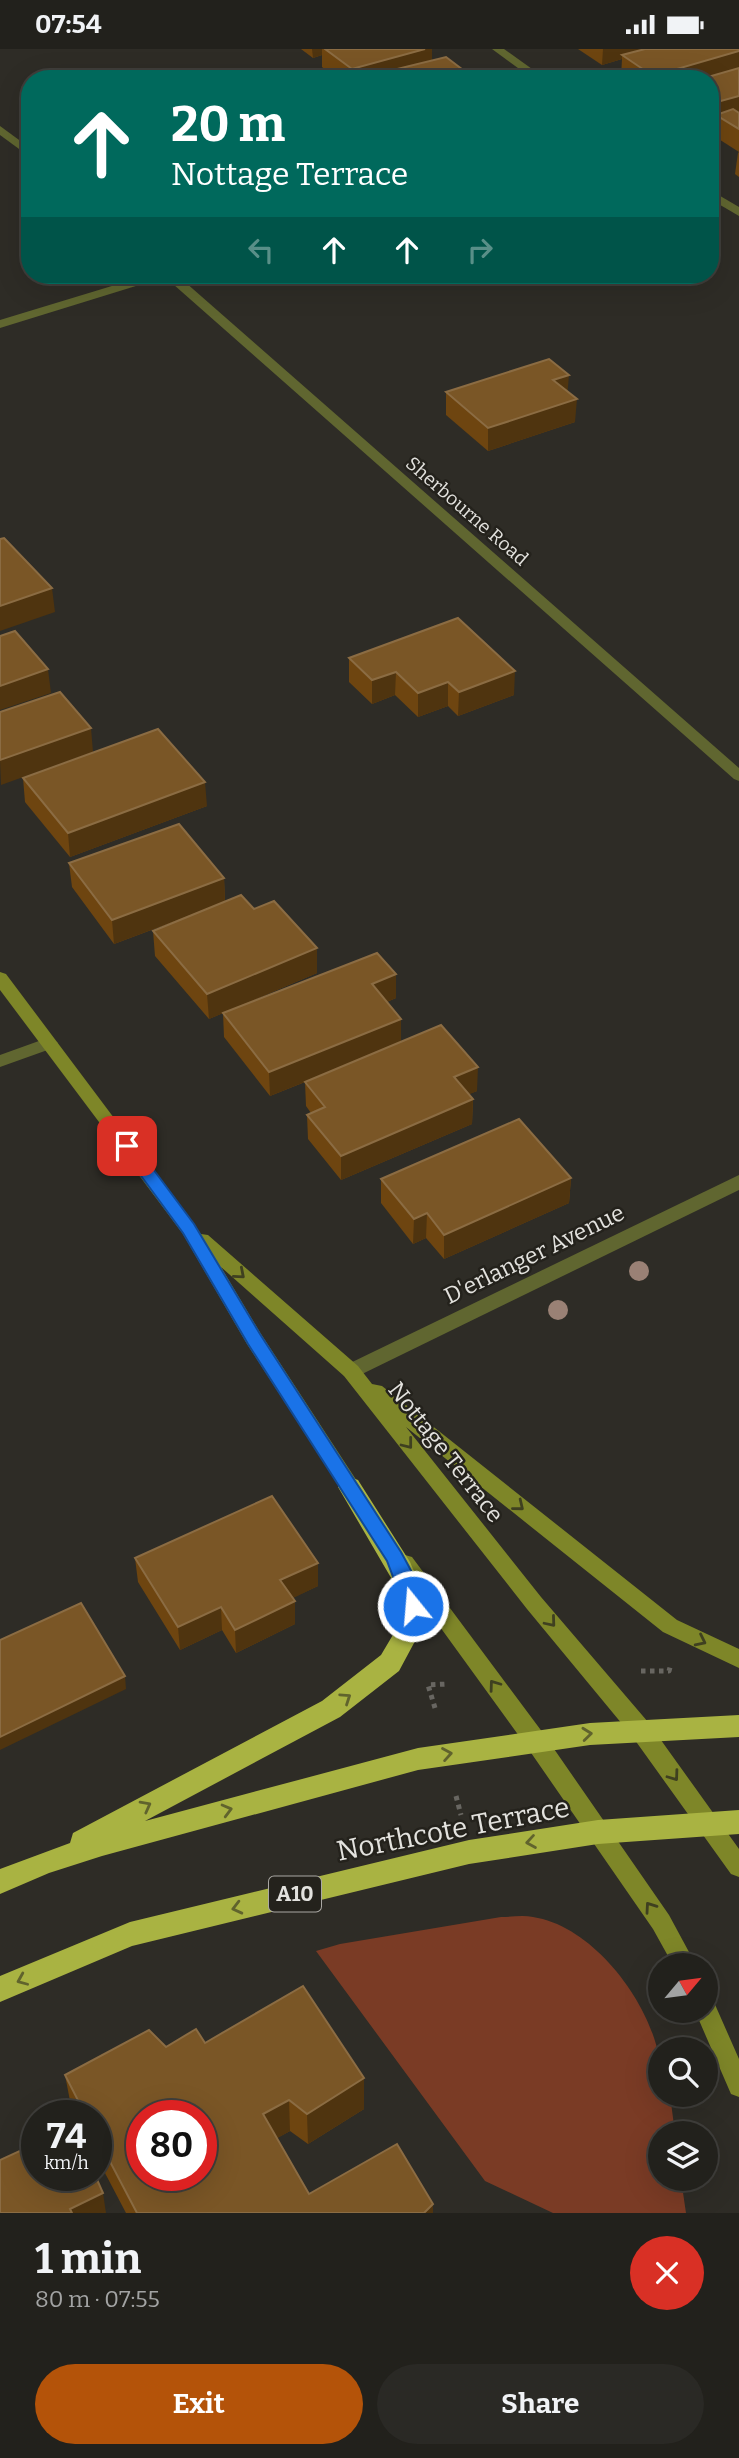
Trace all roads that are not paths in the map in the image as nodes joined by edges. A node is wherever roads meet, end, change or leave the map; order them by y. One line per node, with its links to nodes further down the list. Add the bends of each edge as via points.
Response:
1 (497, 49): 2 (street)
2 (528, 70)
3 (0, 129): 4 (street)
4 (21, 146)
5 (719, 199): 6 (street)
6 (739, 212)
7 (131, 284): 9 (street)
8 (180, 284): 10 (street, Sherbourne Road)
9 (0, 324)
10 (739, 776)
11 (0, 978): 12 (main road, Nottage Terrace)
12 (50, 1043): 13 (street); 15 (main road, Nottage Terrace)
13 (0, 1061)
14 (739, 1182): 16 (street, D'erlanger Avenue)
15 (189, 1229): 16 (main road, Nottage Terrace, one-way to 16); 17 (main road, Nottage Terrace)
16 (351, 1371): 18 (main road, one-way to 18, via 670,1626); 20 (main road, Nottage Terrace, one-way to 20)
17 (350, 1487): 21 (main road, Nottage Terrace, one-way to 17); 25 (highway, one-way to 17, via 331,1709 390,1663 409,1630 413,1606 409,1588 395,1557)
18 (739, 1659)
19 (739, 1726): 20 (highway)
20 (640, 1729): 21 (highway, one-way to 20); 22 (main road, Nottage Terrace, one-way to 22)
21 (534, 1740): 24 (main road, Nottage Terrace); 25 (highway, one-way to 21, via 418,1759)
22 (707, 1822): 23 (highway, A10); 24 (highway, A10); 26 (main road, Nottage Terrace)
23 (739, 1822)
24 (598, 1832): 28 (main road, Nottage Terrace, one-way to 24); 29 (highway, Northcote Terrace / A10, one-way to 29, via 469,1852 130,1934)
25 (44, 1863): 27 (highway)
26 (739, 1867)
27 (0, 1882)
28 (678, 1953)
29 (0, 1989)
30 (712, 2023): 31 (main road)
31 (739, 2086)

